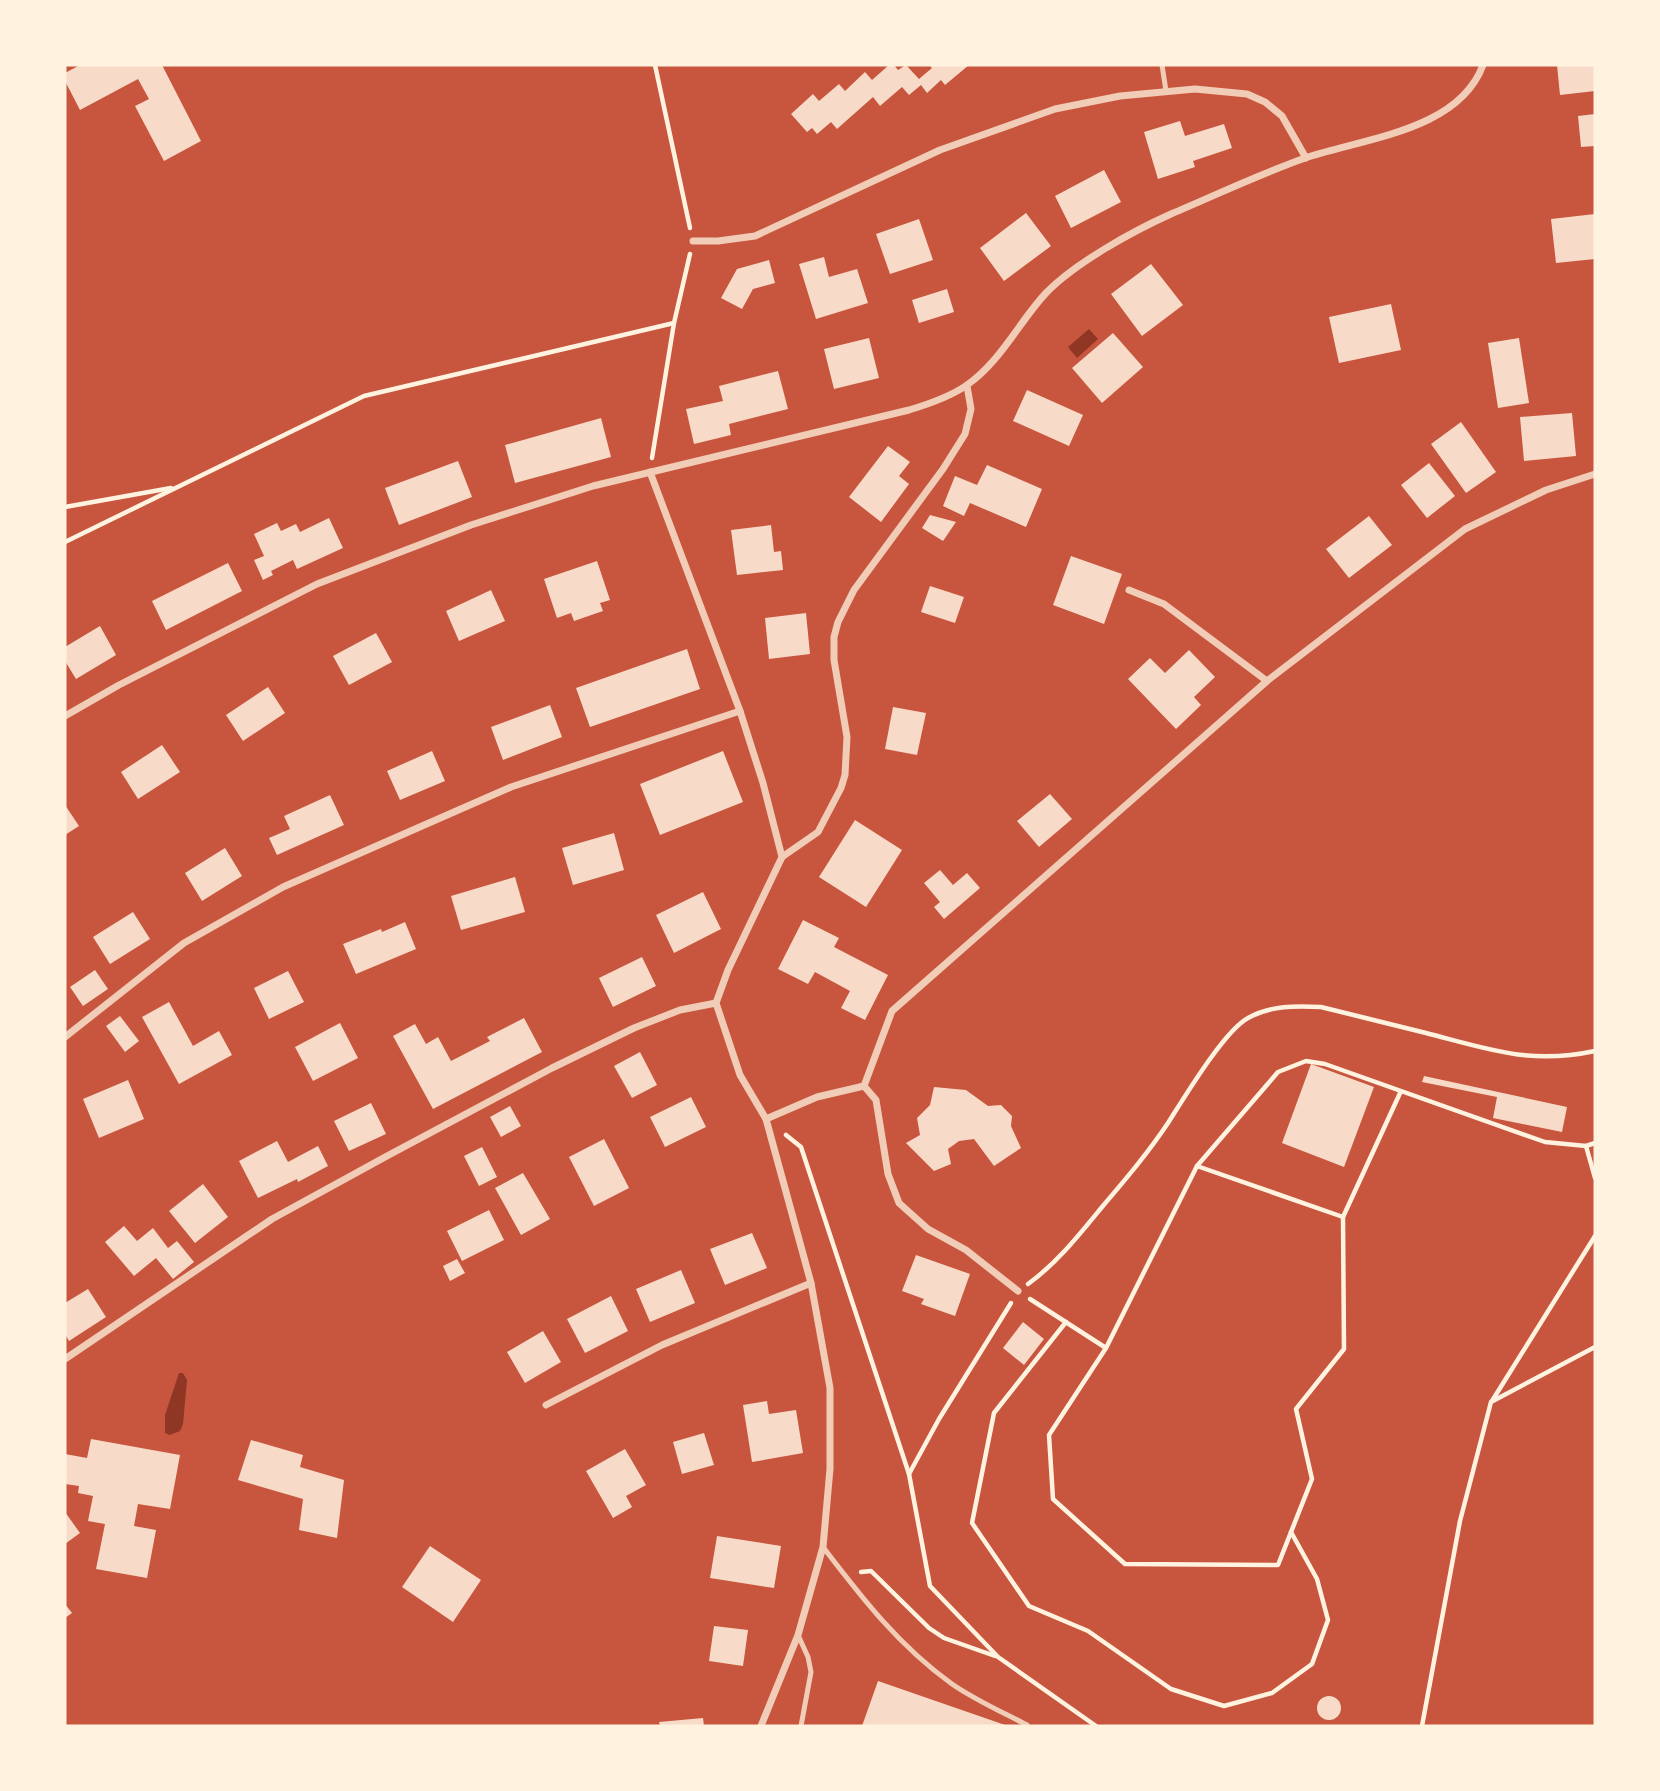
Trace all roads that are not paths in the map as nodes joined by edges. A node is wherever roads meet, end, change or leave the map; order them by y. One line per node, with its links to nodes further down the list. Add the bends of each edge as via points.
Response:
1 (1162, 65): 3 (lane)
2 (1483, 65): 4 (street, via 1469,91 1432,118 1400,132)
3 (1166, 91): 4 (street, via 1220,89 1265,102 1282,117); 5 (street, via 1055,109 940,150 755,236)
4 (1306, 158): 6 (street, via 1167,216 1091,257 1047,292 993,362)
5 (693, 241)
6 (967, 386): 7 (street, via 909,410); 13 (street, via 971,409 965,434 854,590 838,622 834,660 846,737 845,775 818,832)
7 (650, 472): 11 (street); 12 (street, via 471,525 317,584)
8 (1595, 474): 10 (street, via 1546,490 1465,529)
9 (1129, 590): 10 (street, via 1164,604)
10 (1267, 681): 16 (street, via 892,1011)
11 (740, 710): 13 (street); 15 (street, via 511,787 283,887 184,943)
12 (65, 716)
13 (782, 857): 14 (street)
14 (716, 1003): 17 (street, via 740,1075); 20 (street, via 680,1010 563,1062 272,1219)
15 (65, 1037)
16 (864, 1086): 17 (street, via 817,1097); 19 (street, via 876,1101 888,1174 900,1203 928,1229 966,1250)
17 (766, 1119): 18 (street)
18 (811, 1283): 21 (street, via 662,1345); 22 (street, via 830,1388 830,1469)
19 (1018, 1292)
20 (65, 1359)
21 (546, 1405)
22 (823, 1547): 23 (street); 24 (lane, via 903,1645 953,1685)
23 (798, 1635): 25 (street); 26 (lane, via 811,1672)
24 (1027, 1725)
25 (761, 1726)
26 (801, 1726)

